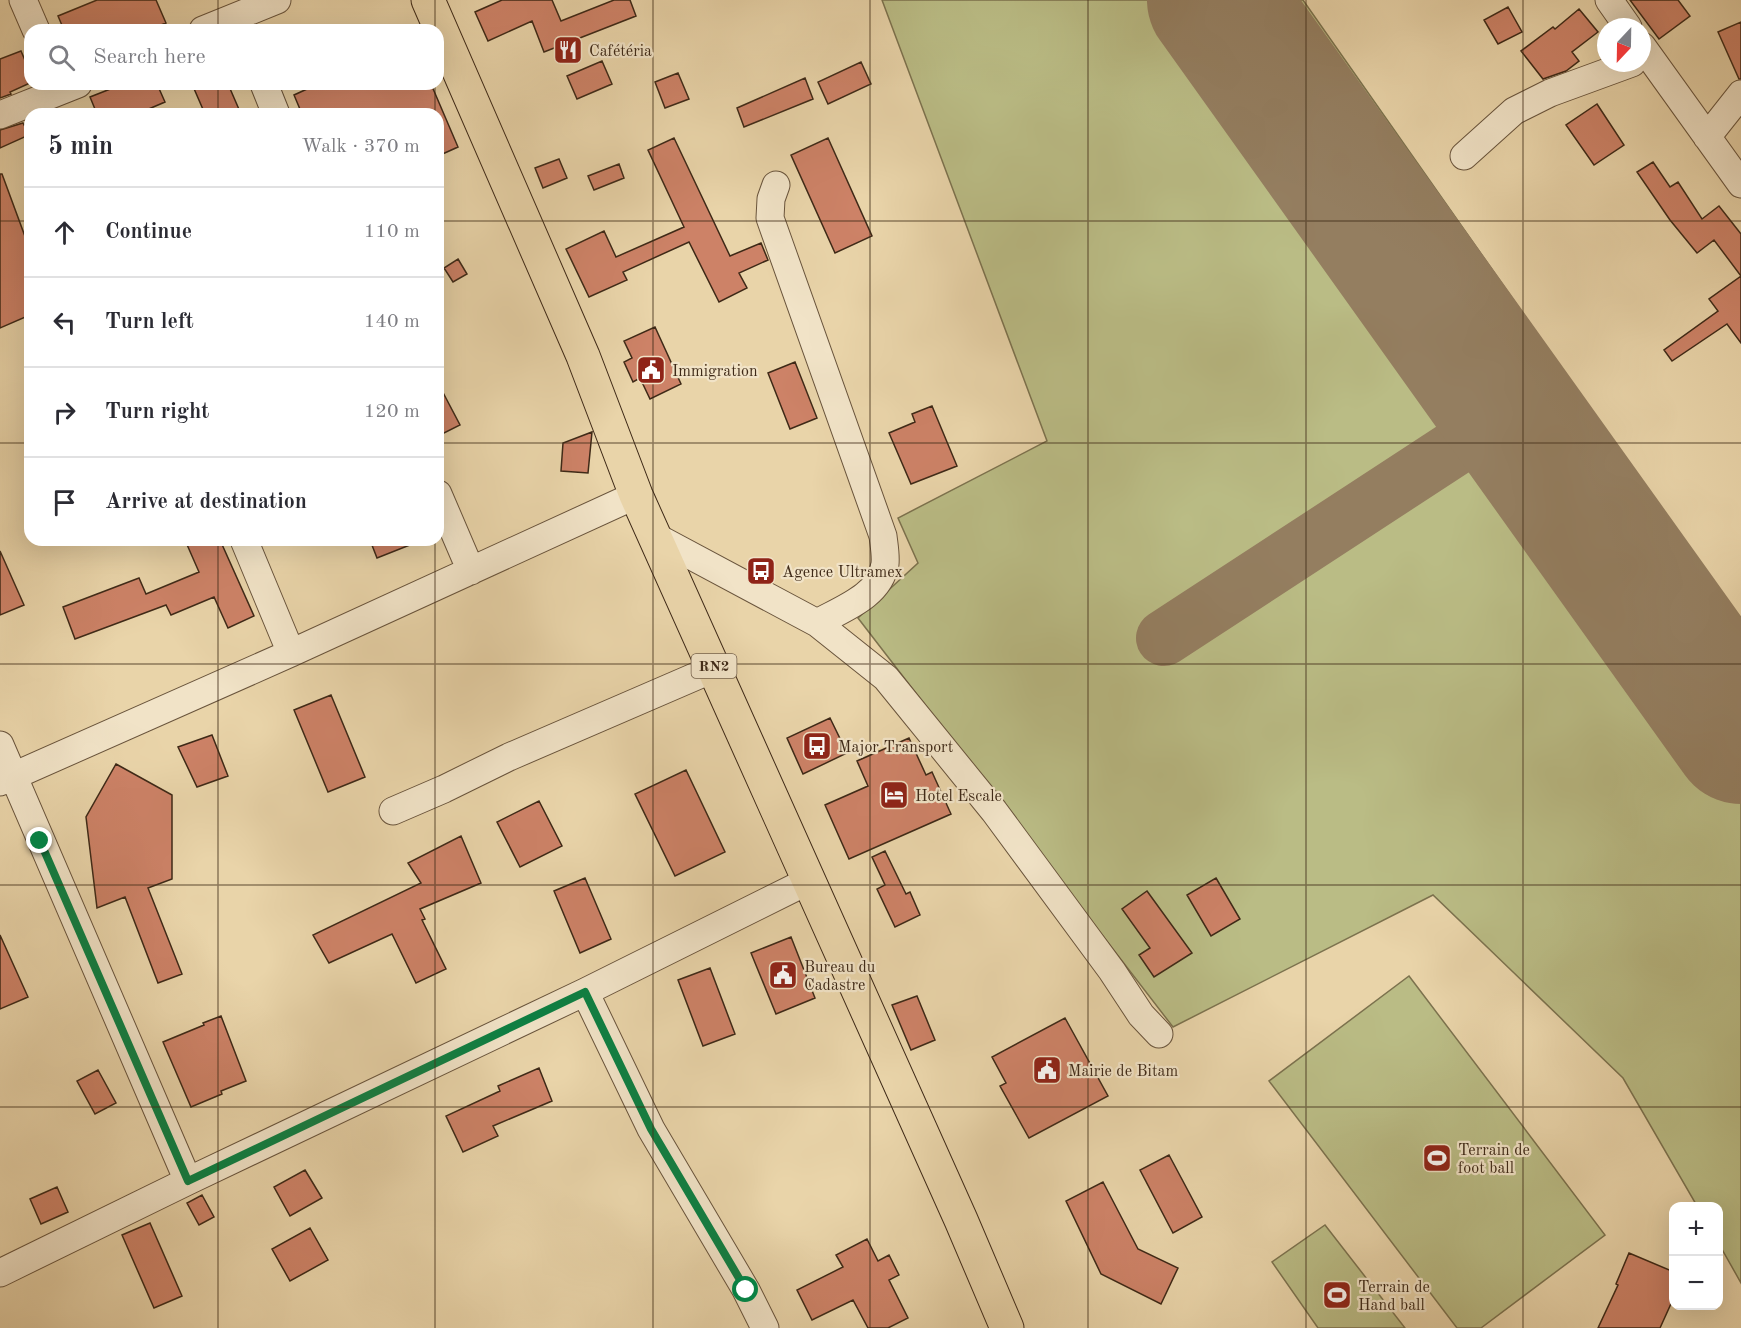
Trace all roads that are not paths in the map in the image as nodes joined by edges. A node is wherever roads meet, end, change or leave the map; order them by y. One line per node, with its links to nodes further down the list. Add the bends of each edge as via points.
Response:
1 (24, 0): 7 (street)
2 (278, 0): 5 (street)
3 (1609, 0): 6 (street)
4 (434, 2): 9 (highway, RN2)
5 (235, 16): 8 (street)
6 (1622, 18)
7 (34, 24)
8 (217, 24)
9 (443, 24)
10 (444, 26): 22 (highway, RN2, via 583,356)
11 (1651, 68): 18 (street)
12 (1602, 72): 19 (street, via 1514,111)
13 (266, 90): 16 (street)
14 (67, 93): 17 (street)
15 (1741, 94): 18 (street)
16 (274, 108)
17 (0, 115)
18 (1707, 137): 20 (street)
19 (1464, 156)
20 (1741, 184)
21 (776, 185): 27 (street, via 770,218 883,536 885,563 880,582 864,597)
22 (636, 495): 24 (highway, RN2); 26 (street)
23 (444, 508): 26 (street)
24 (656, 537): 27 (street); 29 (highway, RN2)
25 (246, 546): 28 (street)
26 (471, 571): 28 (street)
27 (817, 623): 35 (street, via 886,678 994,811 1141,1015)
28 (291, 653): 31 (street)
29 (715, 668): 32 (street); 33 (highway, RN2)
30 (0, 745): 31 (street)
31 (6, 779): 36 (street)
32 (393, 811)
33 (808, 881): 34 (street); 39 (highway, RN2)
34 (585, 992): 36 (street); 38 (street, via 651,1129)
35 (1159, 1034)
36 (188, 1181): 37 (street)
37 (0, 1274)
38 (765, 1328)
39 (1007, 1328)

